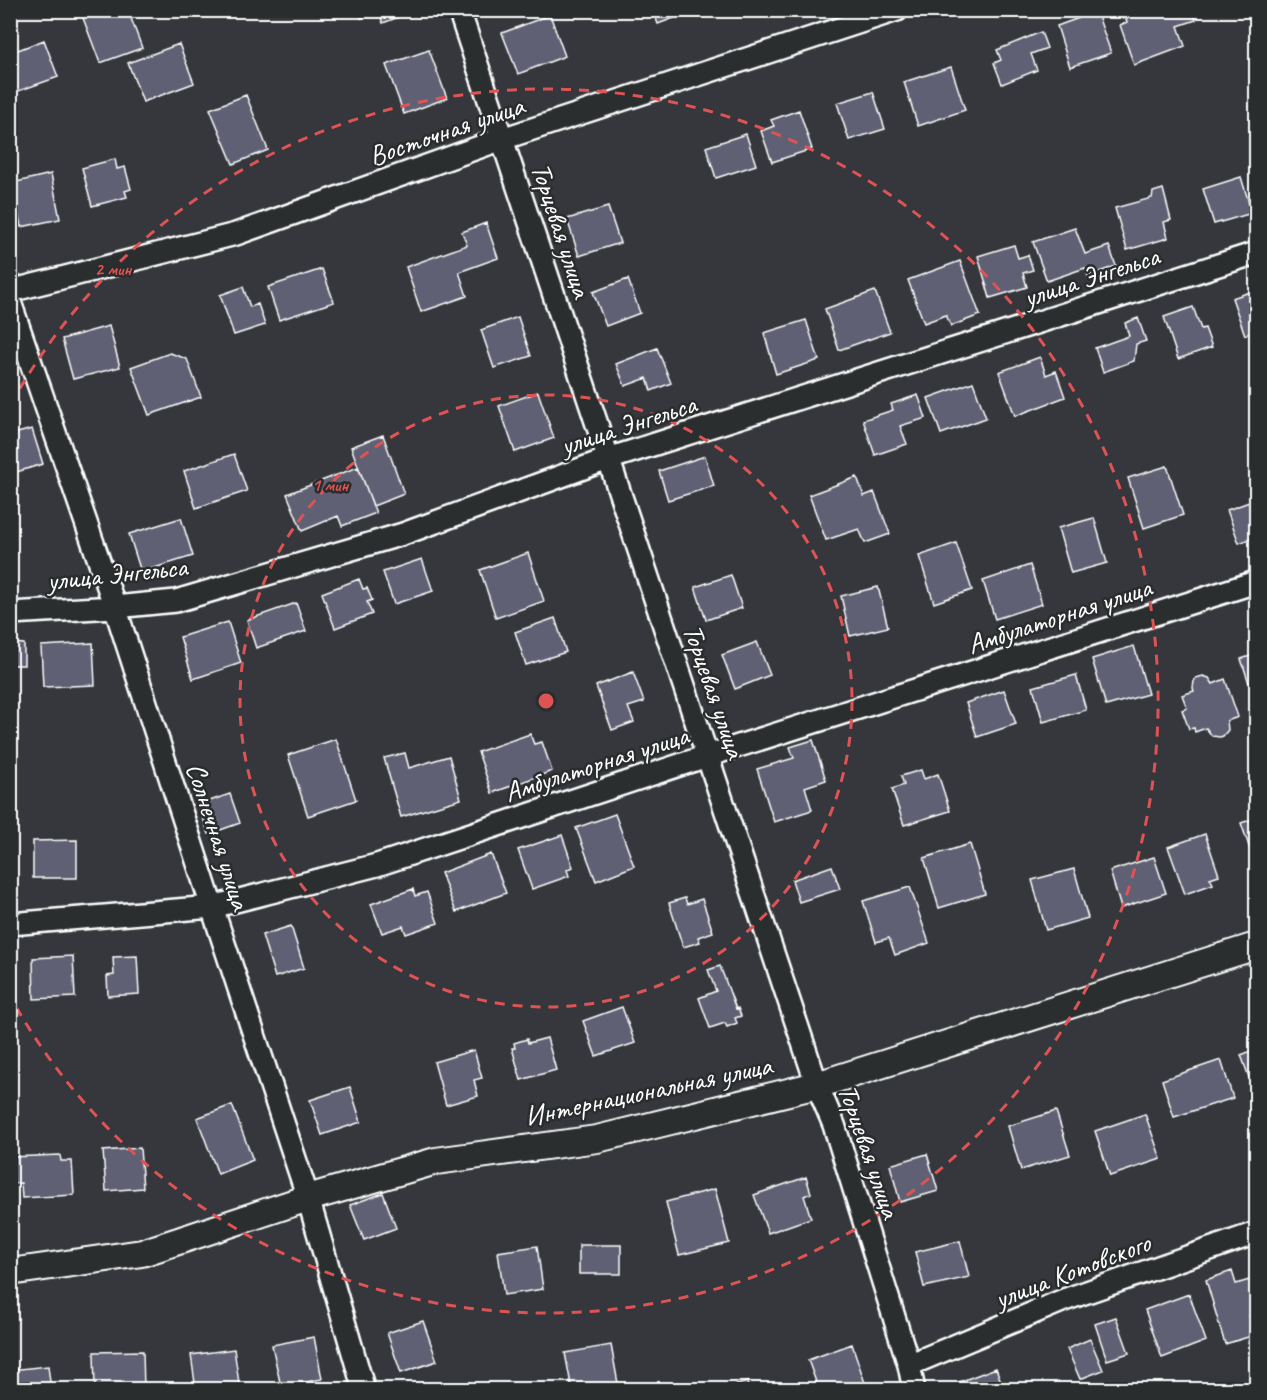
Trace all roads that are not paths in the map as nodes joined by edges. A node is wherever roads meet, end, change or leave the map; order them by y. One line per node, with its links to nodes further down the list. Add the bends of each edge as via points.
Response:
1 (459, 10): 3 (street, Торцевая улица)
2 (897, 10): 3 (street, Восточная улица)
3 (502, 140): 5 (street, Восточная улица, via 236,234); 7 (street, Торцевая улица)
4 (1257, 253): 7 (street, улица Энгельса)
5 (10, 291)
6 (10, 302): 9 (street, Солнечная улица)
7 (608, 459): 9 (street, улица Энгельса, via 392,537 176,601); 11 (street, Торцевая улица)
8 (1257, 582): 11 (street, Амбулаторная улица)
9 (115, 607): 10 (street, улица Энгельса); 12 (street, Солнечная улица)
10 (10, 613)
11 (707, 756): 12 (street, Амбулаторная улица, via 377,865); 15 (street, Торцевая улица)
12 (212, 907): 13 (street, Амбулаторная улица); 16 (street, Солнечная улица)
13 (10, 924)
14 (1257, 946): 15 (street, Интернациональная улица)
15 (817, 1085): 16 (street, Интернациональная улица, via 597,1139 436,1161); 19 (street, Торцевая улица, via 834,1125)
16 (308, 1198): 18 (street, Интернациональная улица, via 142,1253); 20 (street, Солнечная улица)
17 (1257, 1233): 19 (street, улица Котовского, via 1064,1300)
18 (10, 1272)
19 (909, 1365): 21 (street, Торцевая улица)
20 (364, 1389)
21 (914, 1389)

